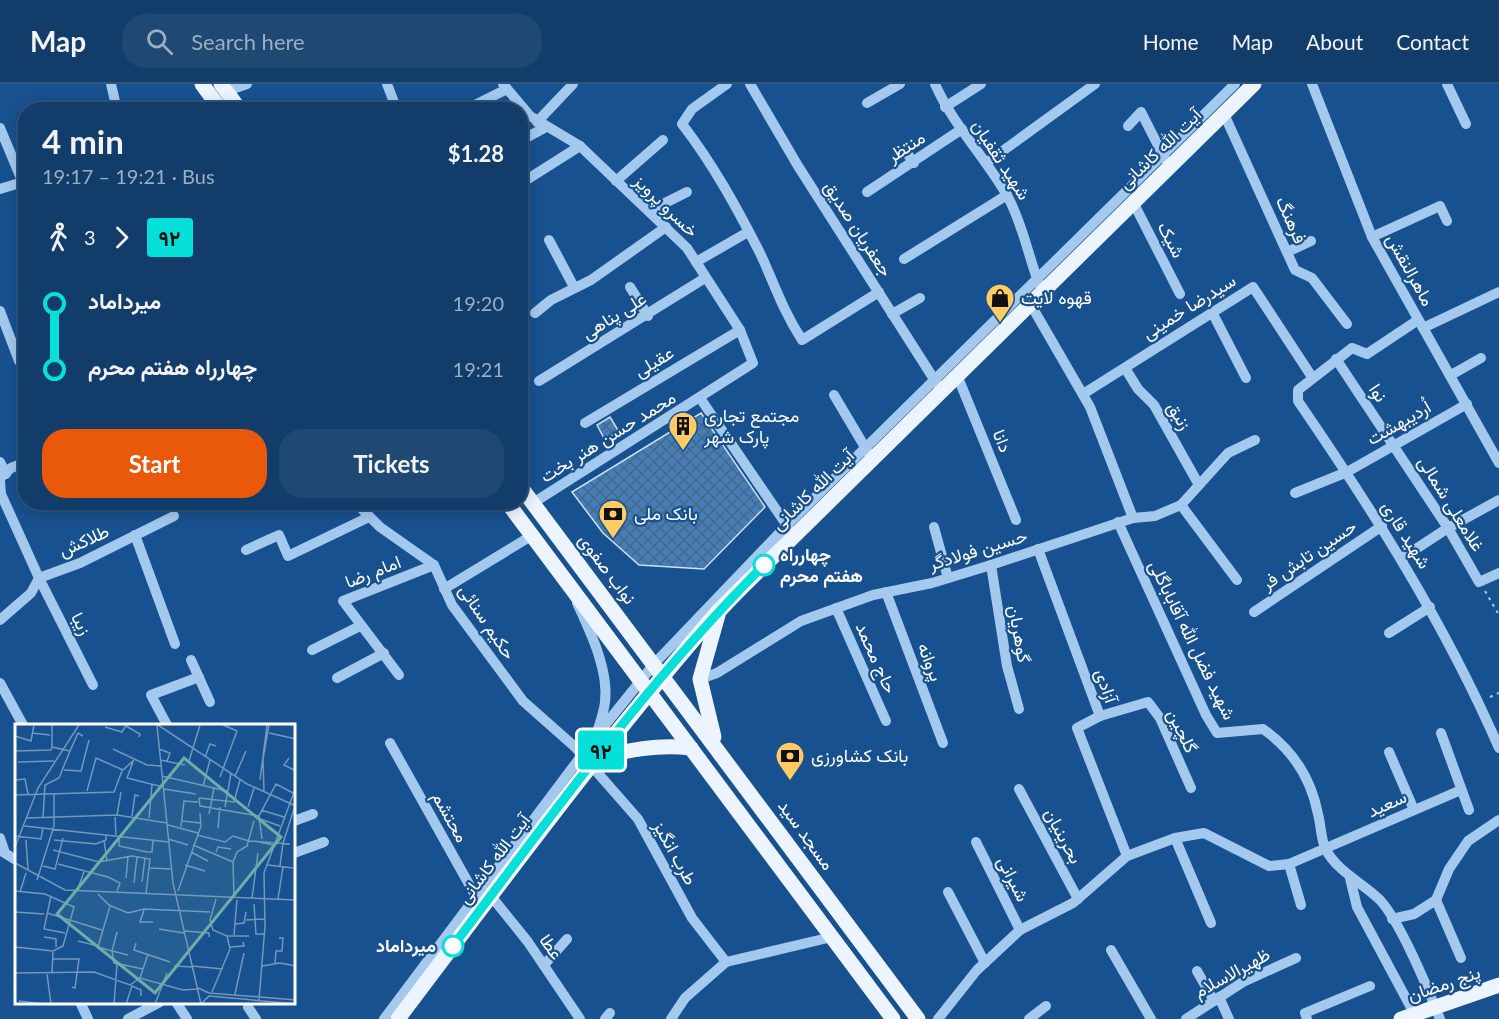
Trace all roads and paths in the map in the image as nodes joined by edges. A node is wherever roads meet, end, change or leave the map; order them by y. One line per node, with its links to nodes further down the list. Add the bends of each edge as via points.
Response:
1 (111, 84): 18 (street)
2 (202, 84): 19 (main road)
3 (247, 84): 16 (street)
4 (387, 84): 21 (street)
5 (573, 84): 27 (street)
6 (727, 84): 51 (street, via 692,109 682,124 709,159)
7 (750, 84): 62 (street, جعفریان صدیق)
8 (900, 84): 24 (street)
9 (935, 84): 25 (street, شهید ثقفیان)
10 (981, 84): 25 (street)
11 (1095, 84): 37 (street)
12 (1254, 84): 17 (main road, آیت الله کاشانی)
13 (1312, 84): 52 (street, ماهرالنقش)
14 (1447, 84): 28 (street)
15 (505, 87): 22 (street); 23 (street, خسرو پرویز)
16 (224, 88): 20 (main road)
17 (1229, 95): 36 (main road, آیت الله کاشانی); 36 (street, آیت الله کاشانی); 55 (street, فرهنگ)
18 (115, 102)
19 (214, 102)
20 (234, 102)
21 (394, 102)
22 (479, 102)
23 (520, 102)
24 (867, 103)
25 (945, 107): 31 (street, شهید ثقفیان)
26 (528, 110): 27 (street, خسرو پرویز)
27 (542, 124): 32 (street); 34 (street, خسرو پرویز)
28 (1466, 124)
29 (1128, 126): 36 (street, via 1141,111)
30 (0, 128): 39 (street)
31 (962, 129): 37 (street, شهید ثقفیان); 38 (street, منتظر)
32 (528, 135)
33 (663, 140): 41 (street)
34 (580, 146): 40 (street); 41 (street, خسرو پرویز)
35 (906, 152): 38 (street)
36 (1166, 161): 47 (main road, آیت الله کاشانی); 61 (street, آیت الله کاشانی)
37 (987, 162): 46 (street, شهید ثقفیان)
38 (914, 163): 45 (street, منتظر)
39 (18, 171)
40 (528, 179)
41 (616, 181): 48 (street, خسرو پرویز)
42 (18, 186): 43 (street)
43 (0, 189)
44 (687, 192): 48 (street)
45 (867, 192)
46 (1007, 195): 56 (street); 61 (street, شهید ثقفیان, via 1022,223)
47 (1133, 202): 61 (main road, آیت الله کاشانی); 64 (street, شیک)
48 (649, 211): 50 (street, خسرو پرویز)
49 (1447, 221): 52 (street, via 1440,206)
50 (666, 227): 57 (street, خسرو پرویز); 59 (street, via 591,280)
51 (748, 232): 57 (street); 62 (street, via 783,311 802,339)
52 (1372, 237): 73 (street, ماهرالنقش)
53 (549, 240): 59 (street)
54 (1311, 241): 55 (street)
55 (1287, 252): 72 (street, فرهنگ, via 1295,270 1312,278)
56 (904, 259)
57 (696, 262): 58 (street, خسرو پرویز)
58 (705, 278): 71 (street, علی پناهی); 74 (street, خسرو پرویز)
59 (574, 287): 69 (street)
60 (630, 287): 71 (street)
61 (1040, 287): 66 (main road, آیت الله کاشانی); 84 (street, آیت الله کاشانی)
62 (879, 292): 70 (street, جعفریان صدیق)
63 (1499, 292): 73 (street)
64 (1180, 294)
65 (920, 298): 70 (street)
66 (1031, 305): 79 (main road, آیت الله کاشانی); 85 (street)
67 (0, 311): 75 (street)
68 (1212, 312): 78 (street, سیدرضا خمینی); 81 (street, سیدرضا خمینی, via 1253,287); 82 (street)
69 (535, 313)
70 (892, 314): 84 (street, جعفریان صدیق)
71 (648, 315): 83 (street, علی پناهی)
72 (1347, 324)
73 (1421, 324): 77 (street, via 1367,354 1352,348); 80 (street, ماهرالنقش)
74 (740, 330): 87 (street, خسرو پرویز, via 753,363); 89 (street, عقیلی)
75 (18, 341)
76 (1481, 358): 80 (street)
77 (1336, 359): 81 (street, شهید قاری); 91 (street, نوا)
78 (1125, 368): 85 (street, سیدرضا خمینی); 98 (street, زنبق, via 1154,405)
79 (957, 375): 84 (main road, آیت الله کاشانی); 110 (street, دانا)
80 (1451, 375): 88 (street, ماهرالنقش)
81 (1312, 377): 96 (street, شهید قاری, via 1298,390 1298,401)
82 (1246, 378)
83 (539, 381)
84 (938, 385): 92 (main road, آیت الله کاشانی)
85 (1083, 394): 109 (street)
86 (834, 395): 92 (street)
87 (700, 398): 103 (street, محمد حسن هنر بخت); 115 (street)
88 (1467, 404): 91 (street, اُردیبهشت); 94 (street, ماهرالنقش)
89 (585, 423)
90 (1255, 440): 98 (street, حسین فولادگر, via 1228,453)
91 (1394, 445): 96 (street, اُردیبهشت); 114 (street, غلامعلی شمالی)
92 (869, 455): 115 (main road, آیت الله کاشانی)
93 (0, 462): 97 (street)
94 (1499, 463)
95 (18, 467): 97 (street)
96 (1347, 472): 99 (street, اُردیبهشت); 112 (street, شهید قاری)
97 (2, 478): 100 (street, زیبا)
98 (1199, 485): 104 (street, حسین فولادگر)
99 (1295, 493)
100 (0, 494): 124 (street, زیبا)
101 (528, 496): 103 (main road, نواب صفوی)
102 (1499, 500): 114 (street)
103 (533, 503): 143 (main road, نواب صفوی)
104 (1181, 505): 109 (street, حسین فولادگر, via 1155,516); 126 (street)
105 (362, 510): 108 (street)
106 (513, 510): 117 (main road)
107 (174, 516): 116 (street, طلاکش)
108 (369, 517): 119 (street, via 288,556 279,535); 121 (street)
109 (1133, 518): 111 (street, حسین فولادگر)
110 (1016, 520)
111 (1118, 522): 118 (street, حسین فولادگر); 178 (street, شهید فضل الله آقاباباگلی, via 1217,733 1263,729 1279,740 1299,763 1315,795)
112 (1382, 526): 120 (street, شهید قاری); 134 (street, حسین تابش فر)
113 (934, 527): 125 (street)
114 (1448, 528): 120 (street); 128 (street, غلامعلی شمالی)
115 (790, 530): 133 (main road, آیت الله کاشانی); 143 (street, آیت الله کاشانی)
116 (135, 536): 124 (street, طلاکش); 139 (street)
117 (531, 536): 127 (main road); 129 (street)
118 (1038, 549): 122 (street, حسین فولادگر); 153 (street, آزادی)
119 (246, 550)
120 (1402, 558): 131 (street, شهید قاری)
121 (434, 565): 129 (street, حکیم سنائی); 137 (street, امام رضا, via 343,601)
122 (991, 565): 125 (street, حسین فولادگر); 152 (street, گوهریان, via 1007,666)
123 (1499, 573): 128 (street)
124 (39, 578): 136 (street, via 31,593); 150 (street, زیبا)
125 (948, 578): 130 (street, حسین فولادگر)
126 (1237, 580)
127 (567, 582): 149 (main road); 158 (street, via 591,634 603,677 606,700)
128 (1479, 582): 135 (path)
129 (444, 589): 165 (street, حکیم سنائی, via 523,701)
130 (886, 592): 132 (street, حسین فولادگر); 160 (street, پروانه)
131 (1430, 607): 138 (street); 163 (street, شهید قاری)
132 (836, 608): 147 (street, حسین فولادگر, via 801,621 717,673); 154 (street, حاج محمد)
133 (720, 609): 143 (main road, آیت الله کاشانی); 147 (main road)
134 (1254, 612)
135 (1499, 615)
136 (0, 620)
137 (360, 626): 140 (street); 141 (street, امام رضا)
138 (1389, 633)
139 (175, 644)
140 (312, 650)
141 (384, 653): 144 (street, امام رضا); 146 (street)
142 (191, 660): 145 (street)
143 (659, 668): 149 (main road, آیت الله کاشانی); 162 (main road, مسجد سید)
144 (399, 675)
145 (199, 677): 151 (street); 156 (street, via 151,695)
146 (337, 678)
147 (700, 679): 162 (main road)
148 (0, 683): 155 (street)
149 (645, 684): 158 (street, آیت الله کاشانی); 161 (main road); 165 (main road, آیت الله کاشانی)
150 (93, 685)
151 (210, 702)
152 (1019, 709)
153 (1100, 716): 166 (street, گلچین, via 1148,702 1160,718); 181 (street, آزادی, via 1077,729)
154 (886, 721)
155 (22, 724)
156 (166, 724)
157 (1441, 733): 168 (street)
158 (597, 735): 165 (street, آیت الله کاشانی)
159 (390, 743): 187 (street, محتشم)
160 (943, 743)
161 (692, 748): 165 (main road, via 633,748); 193 (main road)
162 (718, 748): 221 (main road, مسجد سید)
163 (1499, 748)
164 (1389, 752): 169 (street)
165 (588, 760): 187 (main road, آیت الله کاشانی); 198 (street, طرب انگیز, via 638,819 692,918)
166 (1191, 788)
167 (1019, 789): 186 (street, بحرینیان)
168 (1461, 790): 169 (street, سعید); 170 (street)
169 (1414, 810): 178 (street, سعید)
170 (1469, 810)
171 (313, 814): 172 (street)
172 (296, 819)
173 (1499, 820): 188 (street, via 1467,841 1449,869)
174 (0, 838): 179 (street)
175 (1176, 839): 181 (street); 183 (street, سعید, via 1204,833 1264,863); 191 (street)
176 (324, 842): 180 (street)
177 (976, 842): 192 (street, شیرانی)
178 (1325, 846): 183 (street, سعید); 184 (street)
179 (2, 850): 182 (street)
180 (296, 852)
181 (1127, 856): 186 (street)
182 (15, 859)
183 (1288, 864): 189 (street)
184 (1350, 878): 190 (street, via 1380,901); 211 (street, via 1358,907)
185 (948, 892): 199 (street)
186 (1078, 899): 192 (street)
187 (483, 900): 200 (street, عطا); 216 (street, آیت الله کاشانی); 217 (main road, آیت الله کاشانی)
188 (1438, 904): 190 (street); 197 (street)
189 (1301, 905)
190 (1392, 919): 210 (street)
191 (1211, 923)
192 (1020, 930): 199 (street)
193 (832, 937): 198 (street); 220 (main road)
194 (567, 939): 200 (street)
195 (1112, 950): 224 (street)
196 (1296, 958): 204 (street, ظهیرالاسلام)
197 (1461, 958)
198 (726, 962): 219 (street, via 685,998)
199 (985, 963): 222 (street)
200 (544, 965): 218 (street, عطا)
201 (1197, 971): 204 (street)
202 (1499, 985): 210 (main road, پنج رمضان)
203 (1370, 986): 227 (street, via 1305,1013)
204 (1216, 999): 225 (street, ظهیرالاسلام); 226 (street)
205 (81, 1004): 212 (street)
206 (156, 1004): 213 (street)
207 (177, 1004): 214 (street)
208 (1046, 1006): 223 (street)
209 (248, 1007): 215 (street)
210 (1438, 1013): 211 (main road, پنج رمضان)
211 (1408, 1017)
212 (88, 1019)
213 (128, 1019)
214 (187, 1019)
215 (256, 1019)
216 (384, 1019)
217 (398, 1019)
218 (580, 1019)
219 (671, 1019)
220 (893, 1019)
221 (918, 1019)
222 (938, 1019)
223 (1029, 1019)
224 (1151, 1019)
225 (1186, 1019)
226 (1229, 1019)
227 (1307, 1019)

